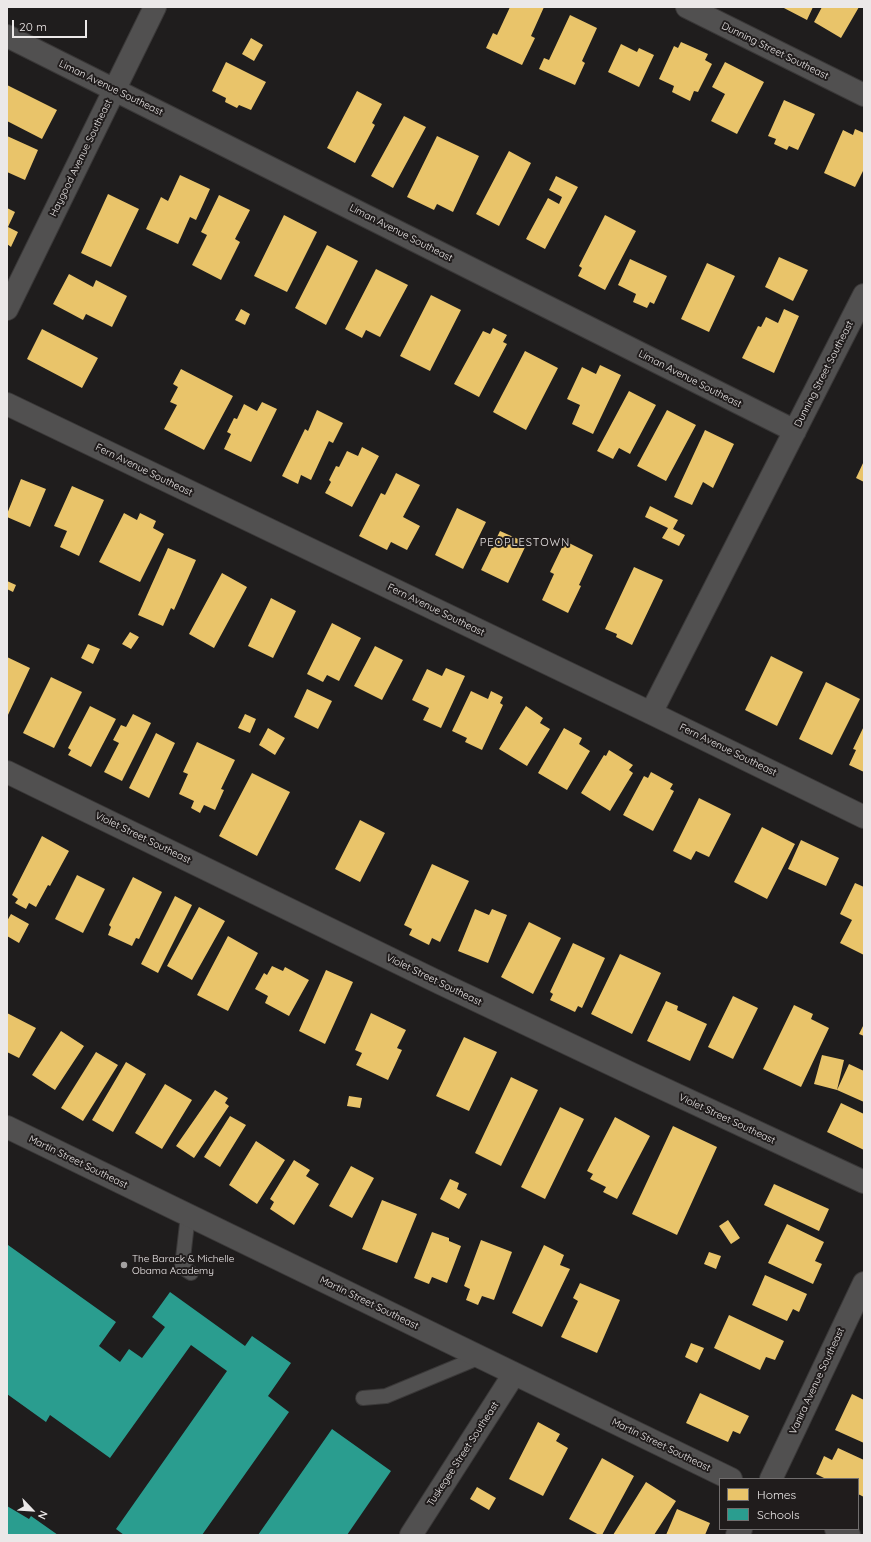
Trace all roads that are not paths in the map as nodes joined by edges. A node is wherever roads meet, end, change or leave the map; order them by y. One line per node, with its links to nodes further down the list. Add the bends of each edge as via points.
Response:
1 (155, 7): 4 (street, Haygood Avenue Southeast)
2 (687, 7): 5 (street, Dunning Street Southeast)
3 (7, 36): 4 (street, Liman Avenue Southeast)
4 (115, 89): 7 (street, Haygood Avenue Southeast); 9 (street, Liman Avenue Southeast)
5 (864, 95)
6 (864, 295): 9 (street, Dunning Street Southeast)
7 (7, 308)
8 (7, 404): 10 (street, Fern Avenue Southeast)
9 (795, 431): 10 (street, Dunning Street Southeast)
10 (651, 713): 12 (street, Fern Avenue Southeast)
11 (7, 772): 14 (street, Violet Street Southeast, via 440,983)
12 (864, 817)
13 (7, 1127): 15 (street, Martin Street Southeast)
14 (864, 1182)
15 (188, 1216): 16 (lane, via 182,1266); 18 (street, Martin Street Southeast)
16 (191, 1273)
17 (864, 1283): 22 (street, Vanira Avenue Southeast)
18 (480, 1357): 19 (street, Martin Street Southeast); 20 (lane, via 386,1396)
19 (514, 1374): 21 (street, Martin Street Southeast); 24 (street, Tuskegee Street Southeast)
20 (363, 1398)
21 (729, 1478)
22 (771, 1478)
23 (838, 1530): 25 (street)
24 (411, 1535)
25 (849, 1535)

